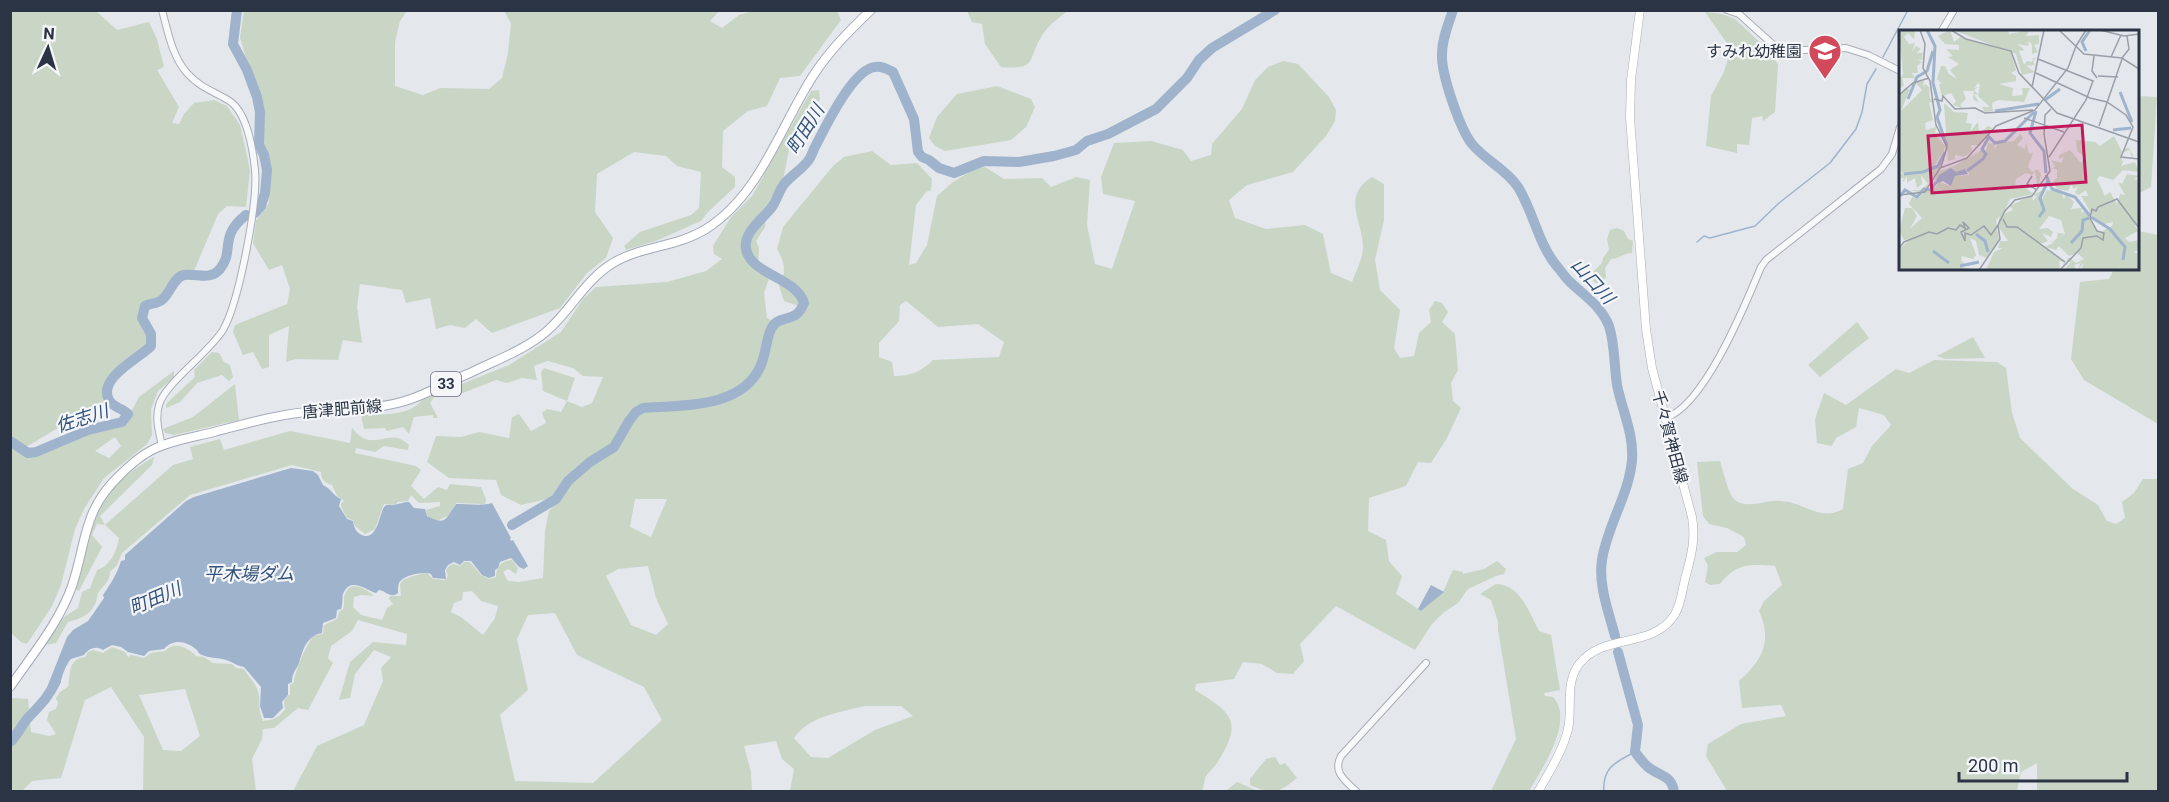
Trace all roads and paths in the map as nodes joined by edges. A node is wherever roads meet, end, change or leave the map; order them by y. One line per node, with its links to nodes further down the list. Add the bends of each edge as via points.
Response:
1 (162, 10): 10 (street, via 171,43 186,72 201,87 230,101 240,111 255,169 253,210 232,309 206,353 161,399 157,417)
2 (871, 10): 10 (main road, 唐津肥前線 / 33, via 826,57 734,206 693,236 622,258 606,268 532,342 396,404 290,414)
3 (1640, 10): 9 (main road, 千々賀神田線, via 1630,118 1646,329)
4 (1727, 10): 7 (street, via 1739,14 1778,49 1846,48)
5 (1954, 10): 6 (street)
6 (1942, 30)
7 (1899, 70)
8 (1899, 130): 9 (street, via 1892,154 1881,169 1766,260 1724,350 1695,393 1679,411)
9 (1665, 418): 14 (main road, 千々賀神田線, via 1695,530 1678,606 1671,620 1655,633 1597,649 1579,664 1569,689 1567,732)
10 (162, 446): 12 (main road, 唐津肥前線 / 33, via 131,465 95,506 63,606)
11 (1426, 663): 13 (street, via 1337,763 1341,777)
12 (10, 687)
13 (1357, 792)
14 (1539, 792)

